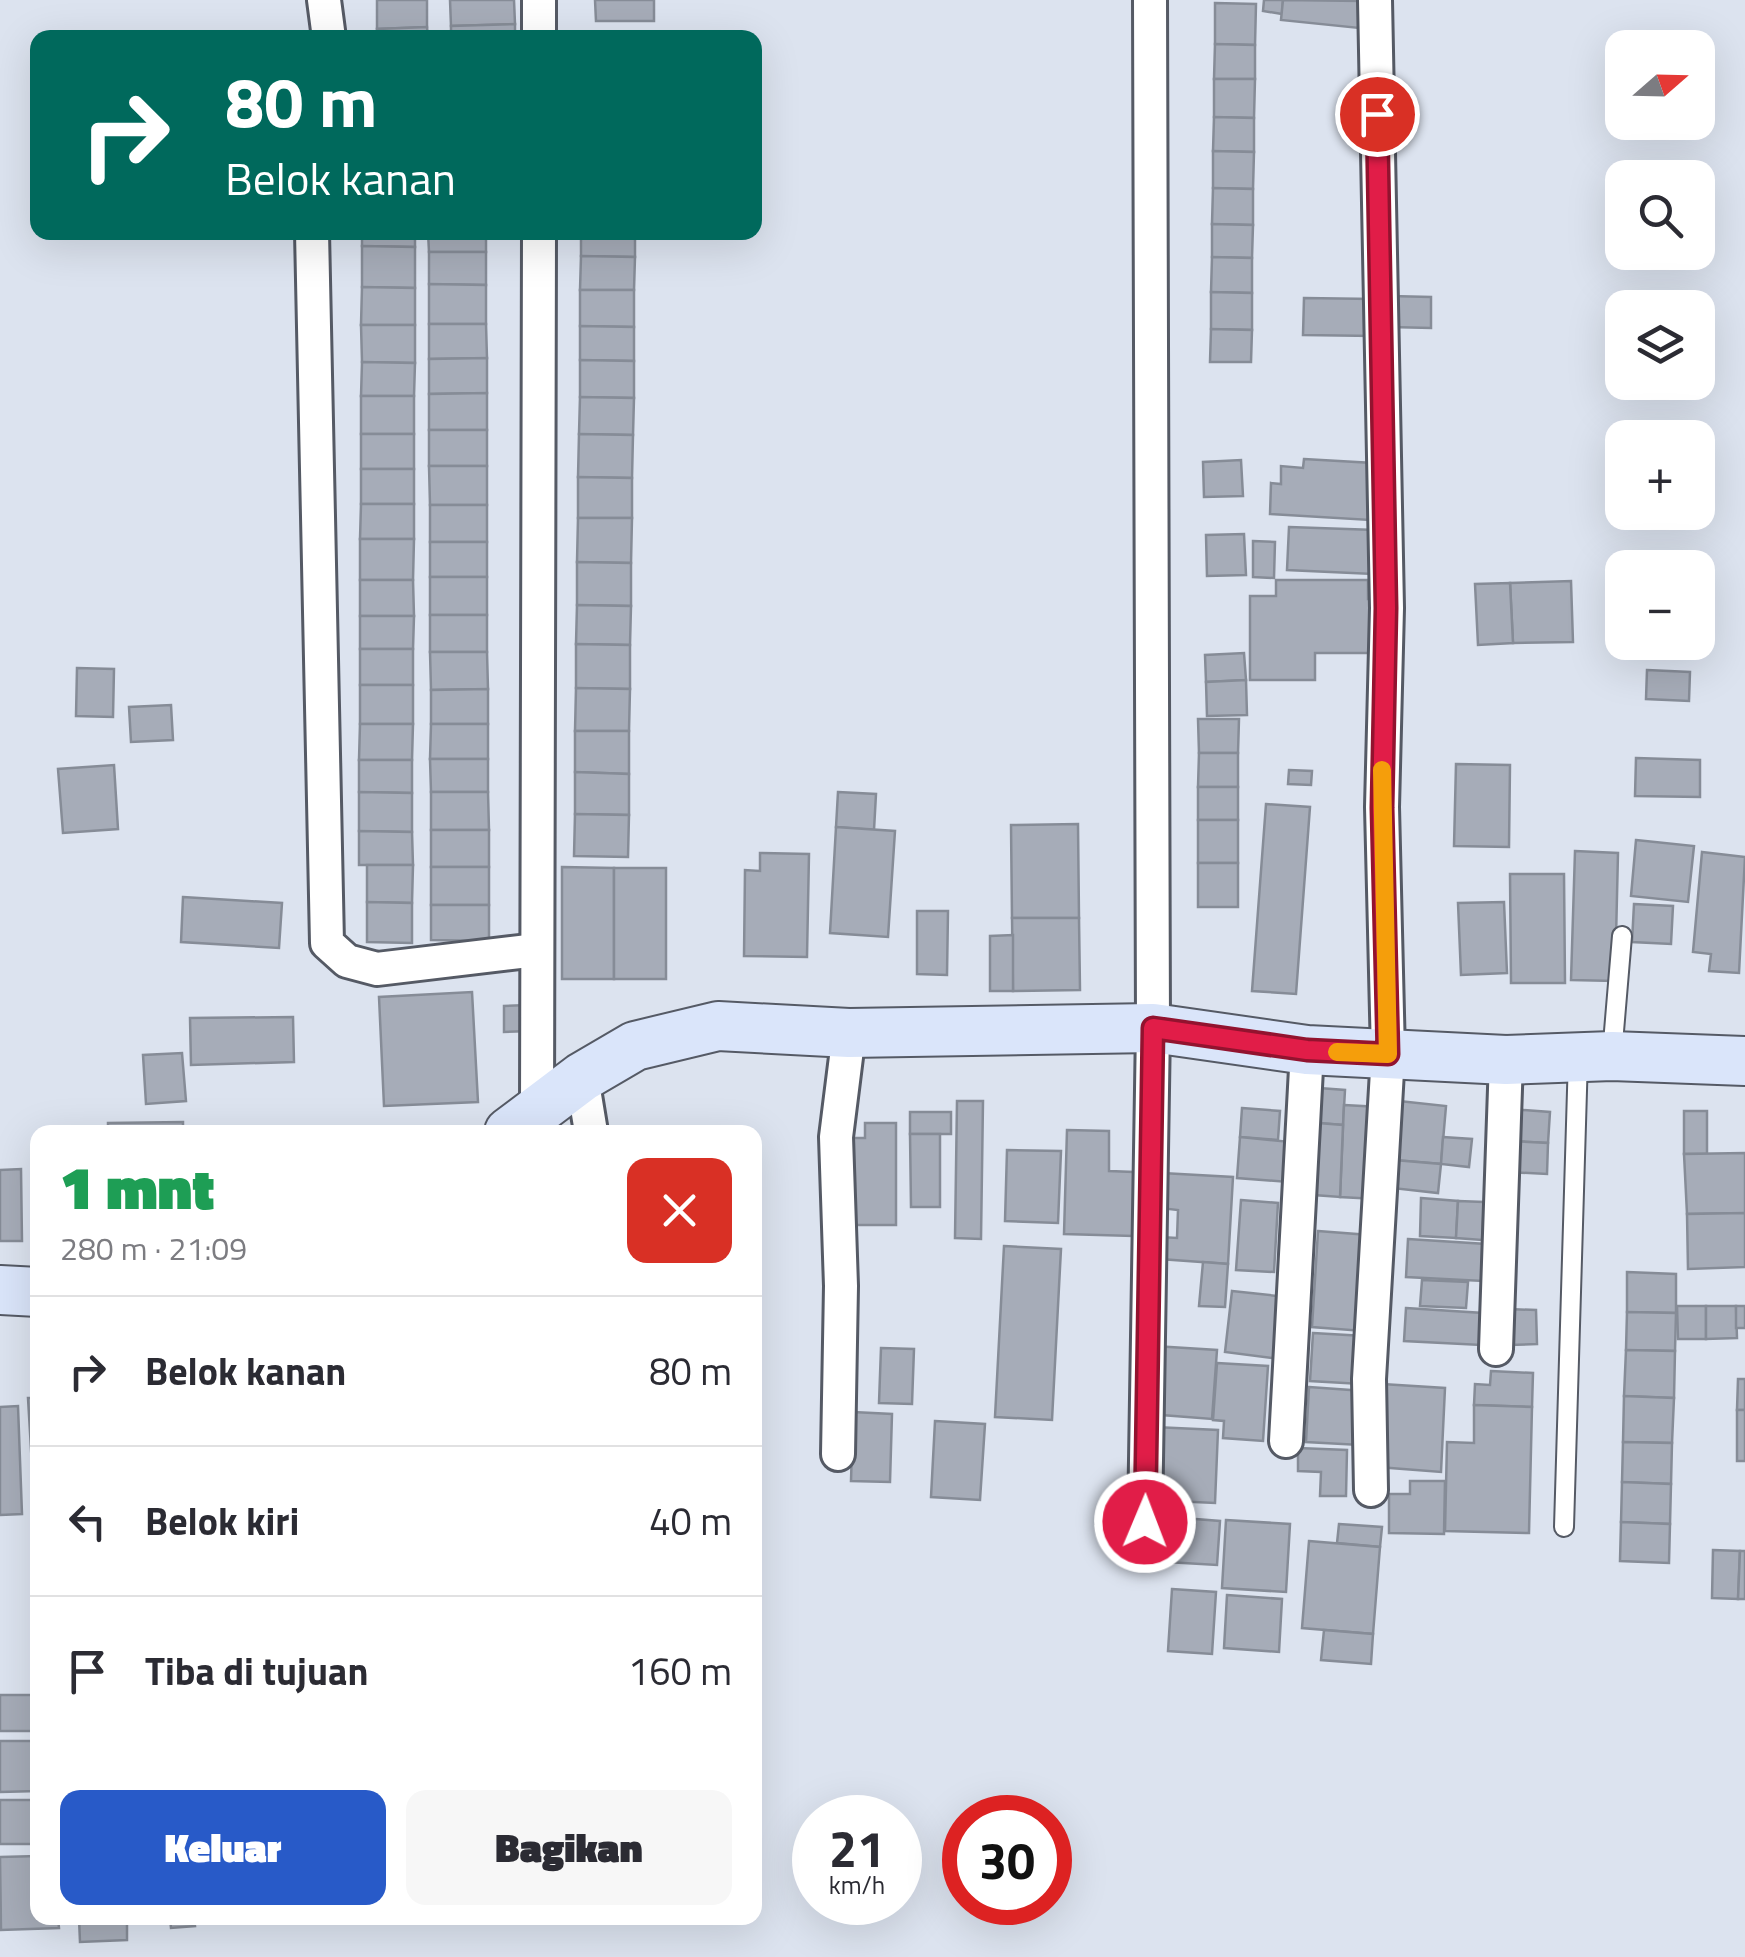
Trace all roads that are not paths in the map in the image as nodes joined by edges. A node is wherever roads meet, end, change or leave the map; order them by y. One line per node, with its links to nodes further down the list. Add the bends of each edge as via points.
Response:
1 (324, 0): 5 (street)
2 (539, 0): 6 (street)
3 (1150, 0): 11 (street)
4 (1375, 0): 14 (street)
5 (328, 30)
6 (539, 30)
7 (312, 240): 10 (street, via 326,943 346,962 377,970)
8 (539, 240): 10 (street)
9 (1622, 936): 15 (lane)
10 (538, 950): 19 (street)
11 (1153, 1028): 12 (street); 13 (street); 27 (street)
12 (849, 1032): 18 (street, via 718,1026 635,1046); 25 (street, via 836,1136)
13 (1307, 1050): 14 (street); 24 (street)
14 (1388, 1054): 16 (street); 26 (street, via 1369,1379)
15 (1595, 1056): 16 (street); 17 (street); 28 (lane)
16 (1506, 1060): 23 (street)
17 (1745, 1061)
18 (582, 1078): 19 (street); 20 (street)
19 (523, 1122)
20 (590, 1125)
21 (0, 1290): 22 (street)
22 (30, 1292)
23 (1496, 1349)
24 (1286, 1440)
25 (838, 1454)
26 (1371, 1490)
27 (1145, 1522)
28 (1564, 1527)

